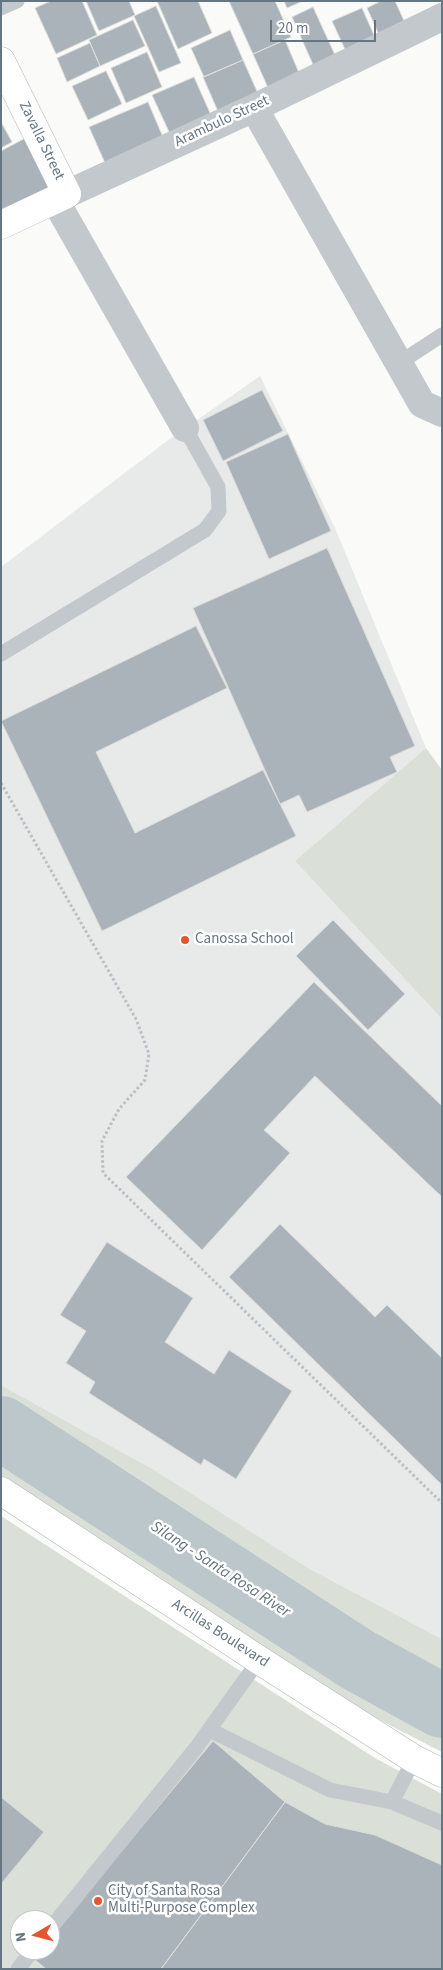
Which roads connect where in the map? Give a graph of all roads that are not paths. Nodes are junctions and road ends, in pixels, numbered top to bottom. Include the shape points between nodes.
1 (17, 1) edge
2 (1, 8) edge
3 (442, 17) edge
4 (1, 61) edge
5 (254, 108) junction
6 (61, 197) junction
7 (1, 225) edge
8 (442, 335) edge
9 (399, 363) junction
10 (442, 413) edge
11 (186, 428) joint
12 (1, 654) edge
13 (1, 1491) edge
14 (259, 1660) junction
15 (210, 1730) junction
16 (414, 1759) junction
17 (442, 1773) edge
18 (392, 1802) junction
19 (442, 1823) edge
20 (60, 1917) edge

1 - 2 lane
3 - 5 street, Arambulo Street
4 - 6 main road, Zavalla Street
5 - 6 street, Arambulo Street
5 - 9 street
6 - 7 main road, Arambulo Street
6 - 11 street
8 - 9 lane
9 - 10 street via 422,404
11 - 12 lane via 218,487 219,511 205,530
13 - 14 main road, Arcillas Boulevard
14 - 15 lane
14 - 16 main road, Arcillas Boulevard
15 - 18 lane via 330,1790
15 - 20 lane
16 - 17 main road, Arcillas Boulevard
16 - 18 lane
18 - 19 lane

